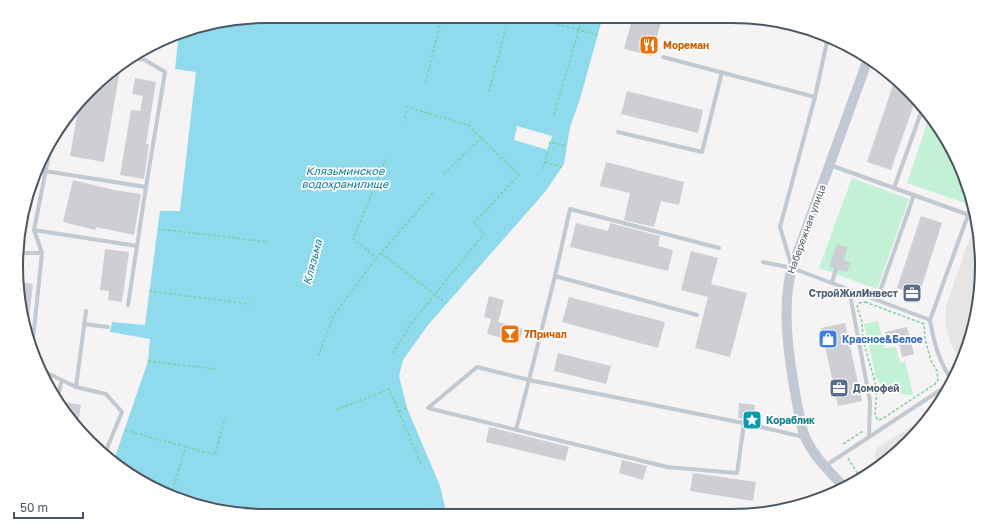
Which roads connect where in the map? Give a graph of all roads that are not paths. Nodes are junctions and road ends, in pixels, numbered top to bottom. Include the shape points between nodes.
1 (827, 42) edge
2 (663, 58) dead end
3 (141, 59) edge
4 (867, 64) edge
5 (722, 72) junction
6 (815, 97) junction
7 (921, 113) edge
8 (618, 132) dead end
9 (47, 160) edge
10 (830, 164) junction
11 (45, 171) junction
12 (146, 187) junction
13 (894, 188) junction
14 (914, 195) junction
15 (969, 215) joint
16 (34, 230) junction
17 (137, 246) junction
18 (719, 248) dead end
19 (24, 253) edge
20 (42, 253) junction
21 (763, 262) dead end
22 (792, 268) junction
23 (836, 269) dead end
24 (555, 276) junction
25 (832, 283) junction
26 (849, 289) junction
27 (877, 300) junction
28 (128, 305) dead end
29 (86, 311) dead end
30 (697, 315) dead end
31 (930, 320) junction
32 (84, 324) junction
33 (108, 327) dead end
34 (33, 336) edge
35 (48, 373) edge
36 (948, 376) edge
37 (62, 380) junction
38 (529, 380) junction
39 (76, 387) junction
40 (941, 389) edge
41 (59, 393) edge
42 (744, 424) junction
43 (516, 430) junction
44 (869, 436) junction
45 (805, 438) junction
46 (106, 449) edge
47 (824, 466) junction
48 (840, 483) edge

1 - 6 lane
2 - 5 lane
3 - 12 lane via 165,72
4 - 10 street, Набережная улица
5 - 6 lane
5 - 8 lane via 702,152
6 - 22 lane via 780,227
7 - 13 lane
9 - 11 lane
10 - 13 lane
10 - 22 street, Набережная улица
11 - 12 lane
11 - 16 lane
12 - 17 lane
13 - 14 lane
14 - 15 lane
14 - 27 lane
15 - 31 lane
16 - 17 lane
16 - 20 lane
17 - 28 lane
18 - 24 lane via 570,209
19 - 20 lane
20 - 34 lane
21 - 22 lane
22 - 25 lane
22 - 45 street, Набережная улица via 786,310 790,368
23 - 25 lane
24 - 30 lane
24 - 38 lane
25 - 26 lane
26 - 27 lane
26 - 44 lane via 870,401
27 - 31 lane
29 - 32 lane
31 - 36 lane via 942,366
32 - 33 lane
32 - 39 lane
35 - 37 lane
37 - 39 lane
37 - 41 lane
38 - 42 lane
38 - 43 lane
38 - 43 lane via 477,367 428,408
39 - 46 lane via 106,394 122,412
40 - 44 lane
42 - 43 lane via 737,473 667,467
42 - 45 lane
44 - 47 lane
45 - 47 street, Набережная улица
47 - 48 street, Набережная улица

